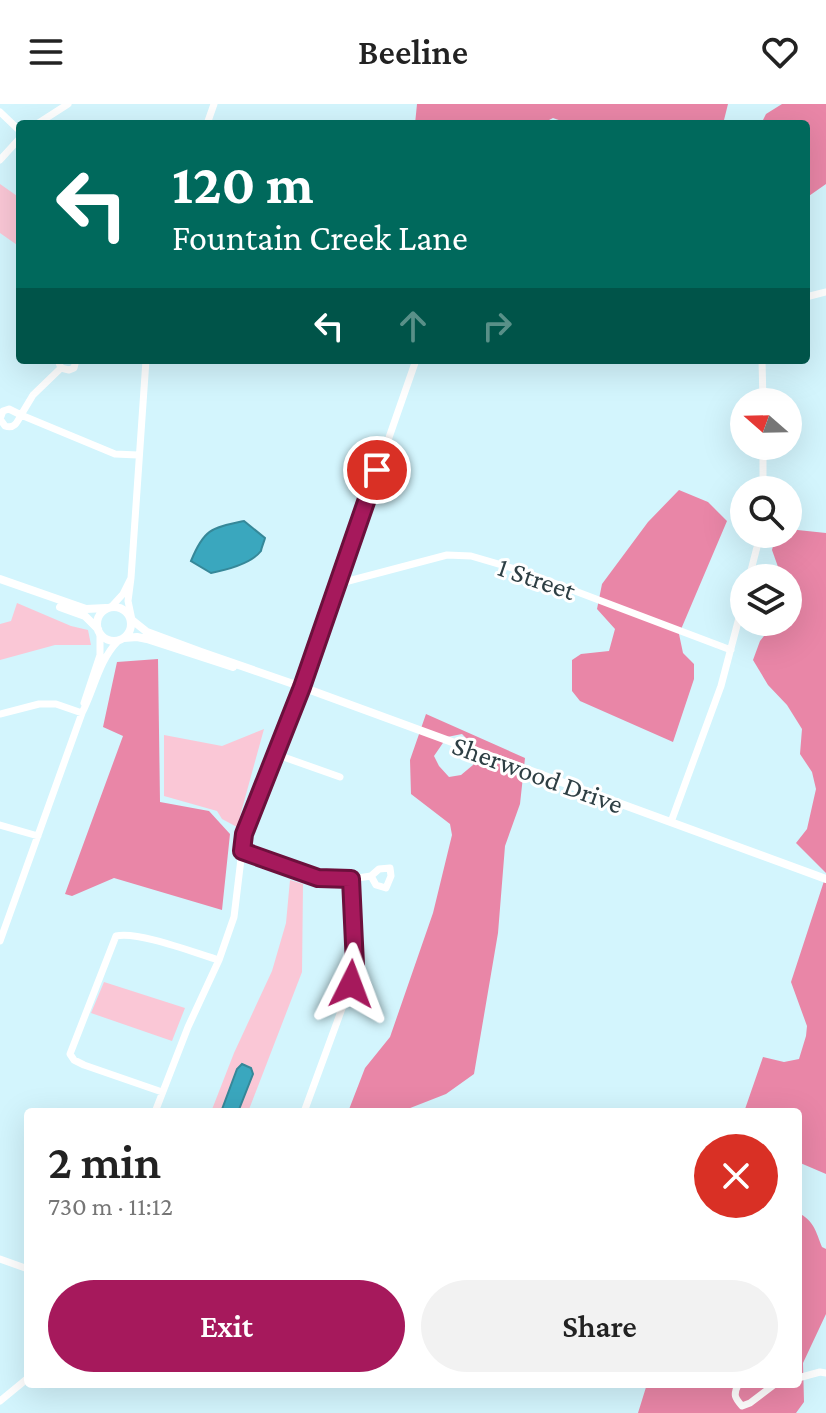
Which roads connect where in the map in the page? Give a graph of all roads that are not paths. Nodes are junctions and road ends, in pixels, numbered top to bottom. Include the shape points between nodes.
1 (68, 104) edge
2 (0, 112) edge
3 (43, 120) edge
4 (16, 127) edge
5 (16, 142) edge
6 (0, 160) edge
7 (60, 364) edge
8 (75, 364) edge
9 (146, 364) edge
10 (415, 364) edge
11 (762, 364) edge
12 (763, 388) edge
13 (138, 455) junction
14 (131, 578) junction
15 (0, 581) edge
16 (337, 584) junction
17 (109, 607) junction
18 (132, 620) junction
19 (99, 631) junction
20 (735, 636) edge
21 (121, 640) junction
22 (731, 650) junction
23 (250, 668) junction
24 (302, 687) junction
25 (82, 713) junction
26 (0, 714) edge
27 (275, 754) junction
28 (340, 777) dead end
29 (671, 822) junction
30 (0, 825) edge
31 (38, 836) junction
32 (242, 851) junction
33 (371, 876) dead end
34 (351, 879) junction
35 (826, 879) edge
36 (0, 941) edge
37 (219, 960) junction
38 (162, 1092) junction
39 (156, 1108) edge
40 (305, 1108) edge
41 (0, 1259) edge
42 (24, 1268) edge
43 (826, 1373) edge
44 (802, 1377) edge
45 (24, 1381) edge
46 (736, 1388) edge
47 (770, 1388) edge
48 (0, 1401) edge

1 - 3 street
2 - 4 street
5 - 6 street
7 - 8 street via 66,370
7 - 13 street via 21,415 115,454
9 - 13 street
10 - 16 street
11 - 12 street
13 - 14 street
14 - 17 street
14 - 18 street
15 - 17 street via 81,607
15 - 19 street via 82,614
16 - 22 street, 1 Street via 447,555 471,556
16 - 24 street
17 - 18 street via 122,608
17 - 19 street via 98,617
18 - 21 street
18 - 23 street, Sherwood Drive via 147,632
19 - 21 street via 108,640
19 - 25 street via 100,655
20 - 22 street
21 - 23 street, Sherwood Drive via 147,639 224,666
21 - 25 street via 106,656
22 - 29 street
23 - 24 street, Sherwood Drive
24 - 27 street
24 - 29 street, Sherwood Drive
25 - 26 street via 39,704
25 - 31 street
27 - 28 street
27 - 32 street
29 - 35 street, Sherwood Drive
30 - 31 street
31 - 36 street
32 - 34 street via 318,878
32 - 37 street via 234,917
33 - 34 street
34 - 40 street via 355,965
37 - 38 street
37 - 38 street via 116,936 70,1054 84,1065
38 - 39 street
41 - 42 street
43 - 44 street
45 - 48 street
46 - 47 street via 735,1399 742,1406

